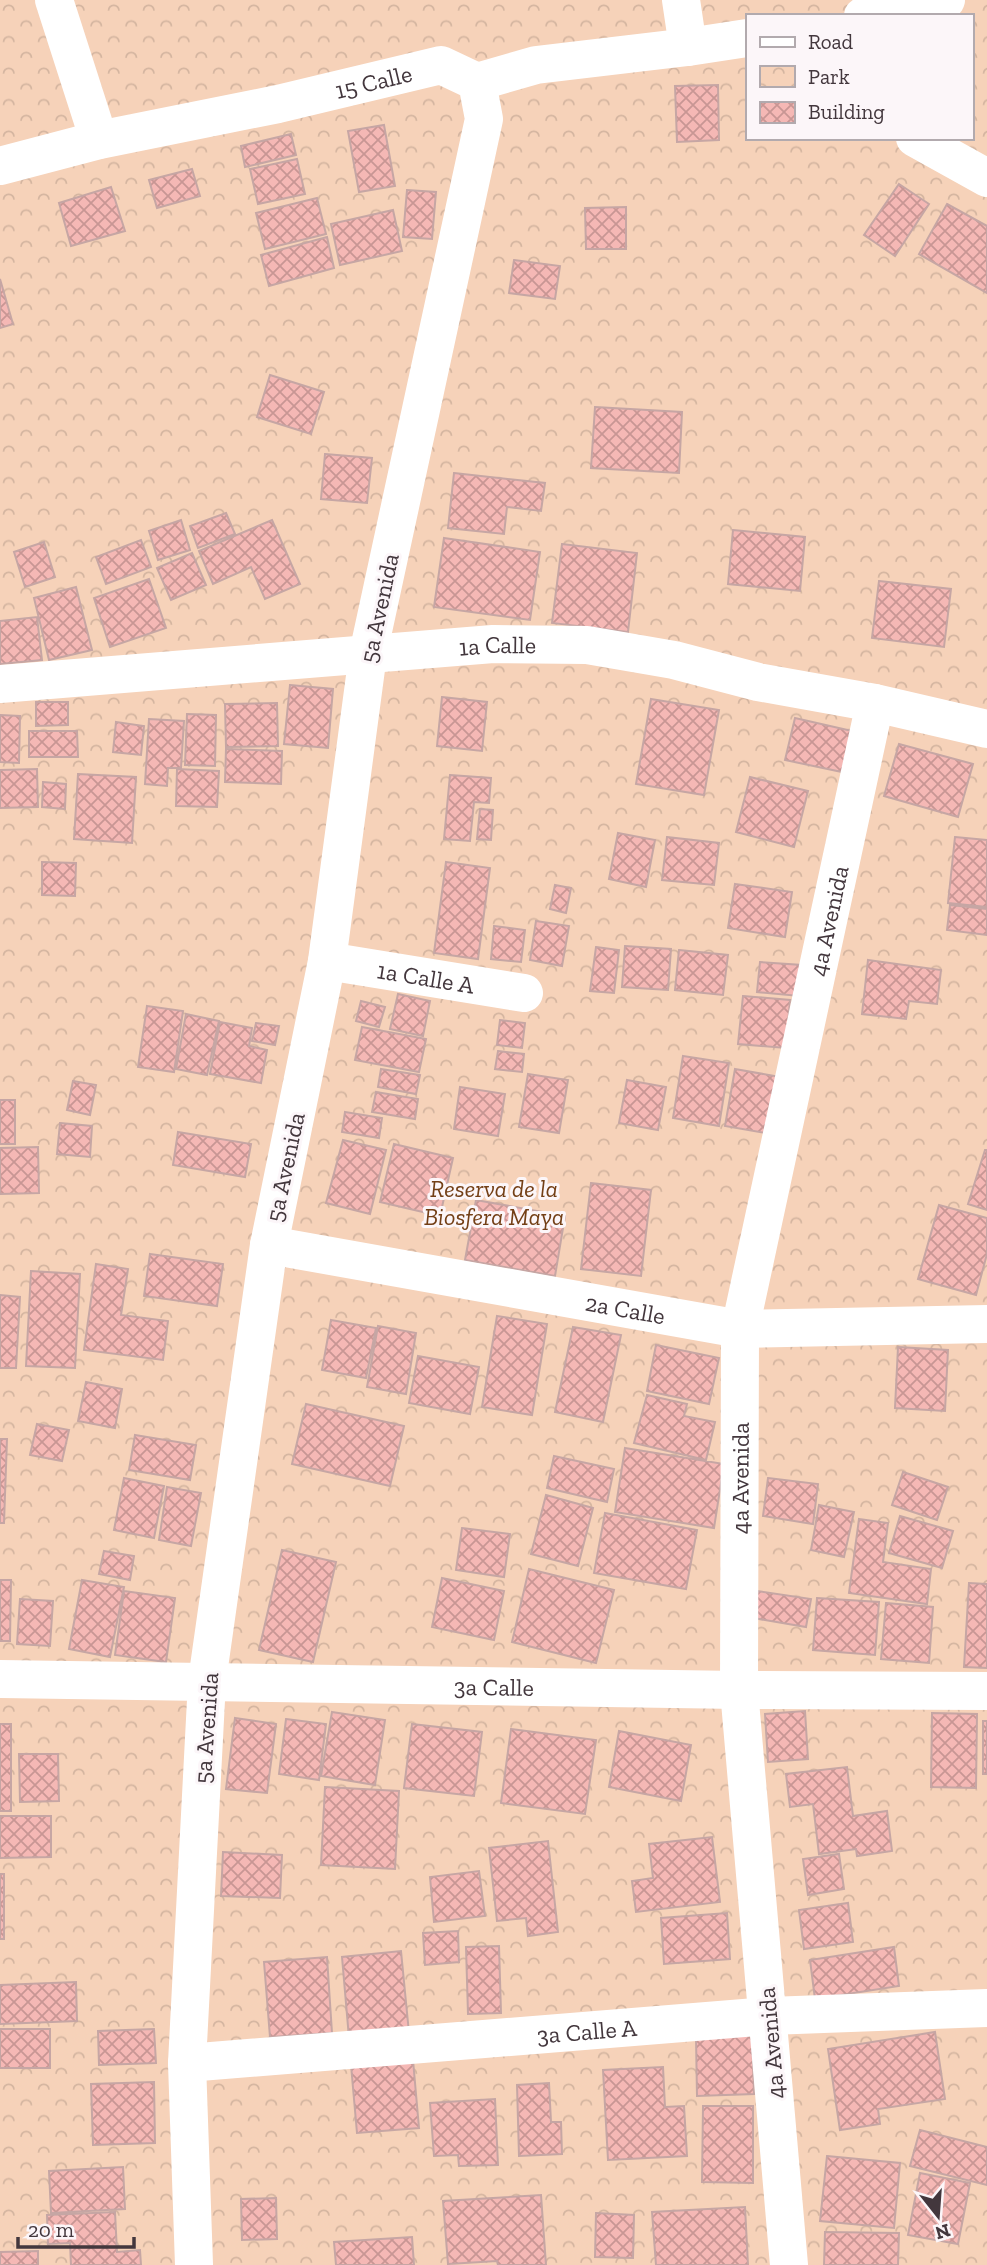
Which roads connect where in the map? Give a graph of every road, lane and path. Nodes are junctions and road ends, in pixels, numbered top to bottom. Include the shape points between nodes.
1 (54, 0) edge
2 (681, 0) edge
3 (946, 0) edge
4 (873, 14) edge
5 (744, 41) edge
6 (688, 47) junction
7 (477, 82) junction
8 (99, 140) junction
9 (919, 140) edge
10 (0, 166) edge
11 (987, 178) edge
12 (368, 654) junction
13 (0, 684) edge
14 (875, 703) junction
15 (987, 729) edge
16 (327, 961) junction
17 (524, 993) dead end
18 (269, 1245) junction
19 (987, 1324) edge
20 (740, 1329) junction
21 (0, 1679) edge
22 (207, 1681) junction
23 (739, 1690) junction
24 (987, 1691) edge
25 (987, 2008) edge
26 (769, 2015) junction
27 (187, 2063) junction
28 (194, 2265) edge
29 (789, 2265) edge

1 - 8 street
2 - 6 street
3 - 4 street
5 - 6 street
6 - 7 street via 536,65
7 - 8 street, 15 Calle via 441,65
7 - 12 street, 5a Avenida via 484,119
8 - 10 street, 15 Calle
9 - 11 street
12 - 13 street, 1a Calle
12 - 14 street, 1a Calle via 493,644 587,645
12 - 16 street, 5a Avenida
14 - 15 street, 1a Calle
14 - 20 street, 4a Avenida
16 - 17 street, 1a Calle A
16 - 18 street, 5a Avenida
18 - 20 street, 2a Calle
18 - 22 street, 5a Avenida
19 - 20 street, 2a Calle
20 - 23 street, 4a Avenida
21 - 22 street, 3a Calle
22 - 23 street, 3a Calle
22 - 27 street, 5a Avenida
23 - 24 street, 3a Calle
23 - 26 street, 4a Avenida
25 - 26 street, 3a Calle A
26 - 27 street, 3a Calle A
26 - 29 street, 4a Avenida
27 - 28 street, 5a Avenida

